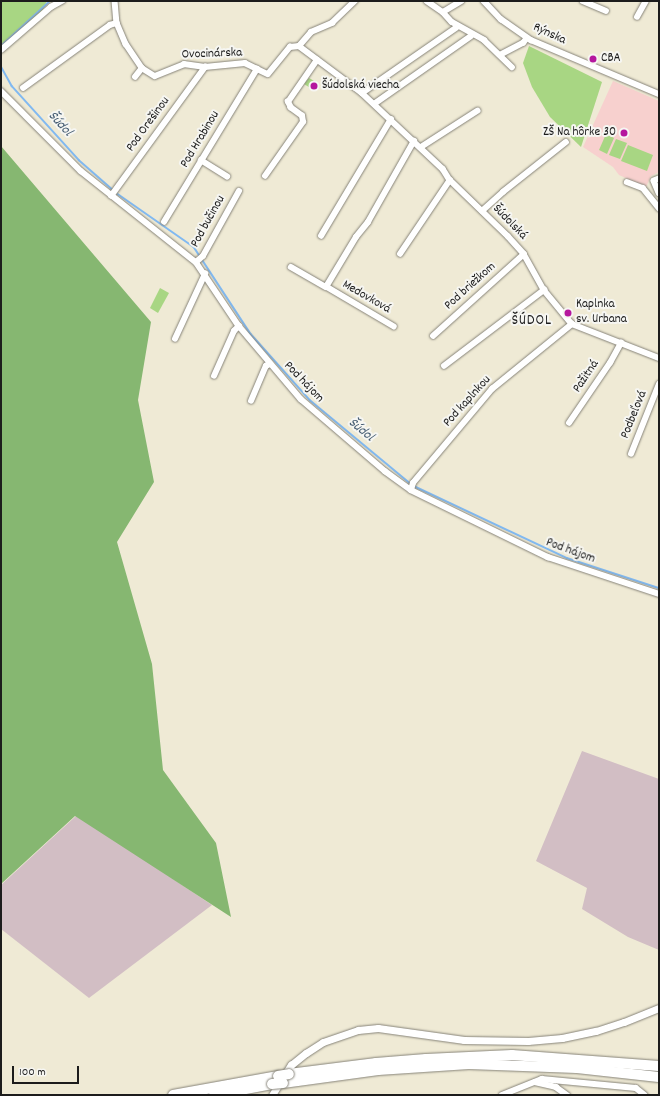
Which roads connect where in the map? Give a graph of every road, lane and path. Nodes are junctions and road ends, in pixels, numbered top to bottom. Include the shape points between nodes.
1 (62, 1) edge
2 (115, 1) edge
3 (355, 1) edge
4 (427, 1) edge
5 (461, 1) edge
6 (484, 1) edge
7 (583, 1) edge
8 (646, 1) edge
9 (606, 10) dead end
10 (443, 12) junction
11 (637, 17) dead end
12 (117, 23) junction
13 (456, 28) dead end
14 (471, 36) dead end
15 (527, 38) junction
16 (299, 46) junction
17 (1, 50) edge
18 (500, 55) junction
19 (317, 60) junction
20 (205, 67) junction
21 (512, 67) dead end
22 (142, 68) junction
23 (257, 69) junction
24 (135, 77) dead end
25 (23, 88) dead end
26 (1, 91) edge
27 (362, 93) junction
28 (659, 94) edge
29 (374, 104) junction
30 (477, 111) dead end
31 (391, 119) junction
32 (414, 142) junction
33 (566, 142) dead end
34 (420, 147) junction
35 (201, 160) junction
36 (227, 176) dead end
37 (265, 176) dead end
38 (450, 180) junction
39 (656, 180) edge
40 (627, 182) dead end
41 (239, 191) dead end
42 (659, 194) edge
43 (111, 196) junction
44 (659, 208) edge
45 (482, 211) junction
46 (164, 222) dead end
47 (321, 236) dead end
48 (400, 254) dead end
49 (524, 254) junction
50 (199, 259) junction
51 (291, 266) dead end
52 (205, 274) junction
53 (326, 287) junction
54 (544, 290) junction
55 (572, 324) junction
56 (239, 326) junction
57 (394, 327) dead end
58 (432, 336) dead end
59 (175, 339) dead end
60 (621, 343) junction
61 (658, 356) edge
62 (270, 364) junction
63 (444, 366) dead end
64 (214, 376) dead end
65 (659, 384) edge
66 (251, 401) dead end
67 (569, 423) dead end
68 (631, 454) dead end
69 (412, 487) junction
70 (659, 594) edge
71 (659, 1008) edge
72 (659, 1066) edge
73 (659, 1077) edge
74 (278, 1081) junction
75 (565, 1081) junction
76 (535, 1082) junction
77 (565, 1093) edge
78 (173, 1095) edge
79 (214, 1095) edge
80 (272, 1095) edge
81 (502, 1095) edge
82 (645, 1095) edge

1 - 17 street via 51,6
2 - 12 street
3 - 16 street via 332,22 311,32
4 - 10 street
5 - 10 street
6 - 15 street, Rýnska via 497,15
7 - 9 street
8 - 11 street
10 - 18 street via 452,22 475,34
12 - 22 street via 126,44
12 - 25 street via 110,25
13 - 27 street
14 - 29 street
15 - 18 street via 523,43
15 - 28 street, Rýnska
16 - 19 street, Šúdolská
16 - 23 street, Ovocinárska via 290,47 268,74
18 - 21 street
19 - 27 street, Šúdolská
19 - 37 street via 288,102 291,108 302,116 303,122
20 - 22 street, Ovocinárska via 184,64 155,76
20 - 23 street, Ovocinárska via 245,63
20 - 43 street, Pod Orešinou
22 - 24 street
23 - 35 street, Pod Hrabinou
26 - 43 street, Pod hájom via 81,171
27 - 29 street, Šúdolská
29 - 31 street, Šúdolská
30 - 34 street
31 - 32 street, Šúdolská
31 - 47 street
32 - 34 street, Šúdolská
32 - 53 street, Medovková via 368,222
33 - 45 street
34 - 38 street, Šúdolská via 443,169
35 - 36 street
35 - 46 street, Pod Hrabinou
38 - 45 street, Šúdolská
38 - 48 street
39 - 42 street
40 - 44 street via 643,188
41 - 50 street, Pod bučinou
43 - 50 street, Pod hájom
45 - 49 street, Šúdolská
49 - 54 street, Šúdolská
49 - 58 street, Pod briežkom
50 - 52 street, Pod hájom
51 - 53 street, Medovková
52 - 56 street, Pod hájom
52 - 59 street
53 - 57 street, Medovková
54 - 55 street, Šúdolská
54 - 63 street
55 - 60 street, Šúdolská
55 - 69 street, Pod kaplnkou via 492,389
56 - 62 street, Pod hájom
56 - 64 street via 234,331
60 - 61 street, Šúdolská
60 - 67 street, Pažitná
62 - 66 street via 266,366
62 - 69 street, Pod hájom via 301,399 385,471
65 - 68 street, Podbeľová
69 - 70 street, Pod hájom via 548,557
71 - 80 street via 596,1031 528,1041 464,1040 378,1028 358,1030 323,1042 306,1053 291,1065
72 - 74 highway, bridge via 512,1055 376,1063 289,1074
73 - 74 highway via 577,1068 469,1064 378,1070
74 - 78 highway
74 - 79 highway
75 - 76 street via 542,1079
75 - 77 street
75 - 82 street via 636,1088
76 - 77 street via 556,1087
76 - 81 street

